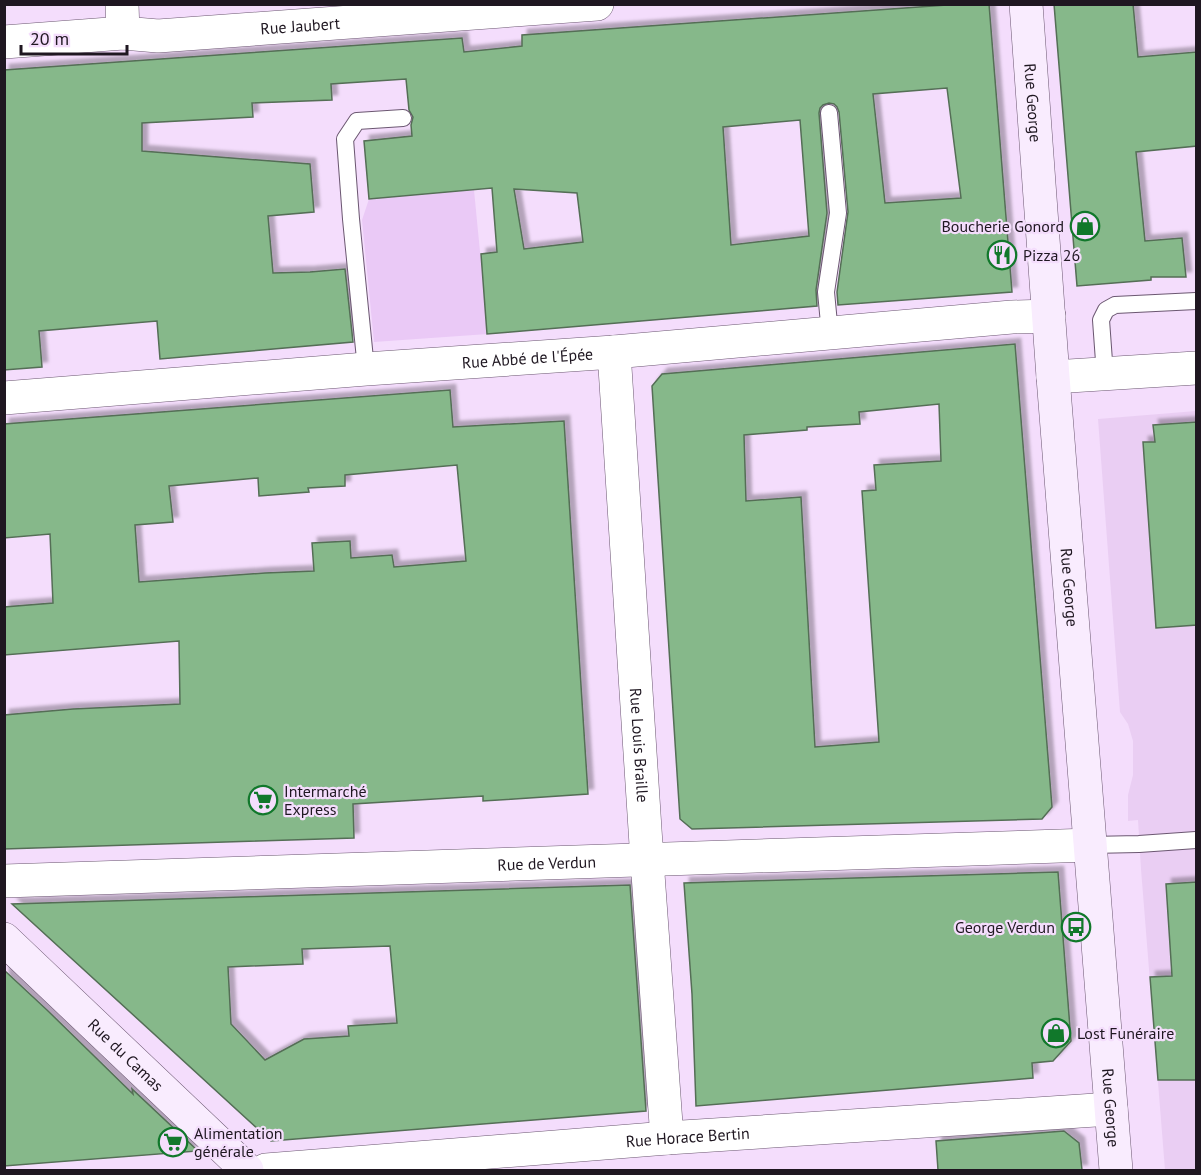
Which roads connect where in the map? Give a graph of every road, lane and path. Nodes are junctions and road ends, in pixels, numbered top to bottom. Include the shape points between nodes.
1 (597, 4) edge
2 (1026, 4) edge
3 (123, 19) edge
4 (4, 42) edge
5 (830, 113) dead end
6 (403, 118) dead end
7 (1197, 301) edge
8 (1049, 316) junction
9 (830, 334) junction
10 (614, 352) junction
11 (1197, 368) edge
12 (366, 369) junction
13 (1105, 375) junction
14 (1053, 377) junction
15 (4, 398) edge
16 (1197, 840) edge
17 (1090, 845) junction
18 (646, 860) junction
19 (4, 880) edge
20 (4, 939) edge
21 (1111, 1109) junction
22 (667, 1137) junction
23 (247, 1170) edge
24 (266, 1170) edge
25 (1116, 1170) edge

1 - 3 street, Rue Jaubert via 158,36
2 - 8 street, Rue George
3 - 4 street, Rue Jaubert
5 - 9 lane via 838,213 826,292
6 - 12 lane via 357,121 345,139
7 - 13 lane via 1115,305 1106,310 1101,320
8 - 9 street, Rue Abbé de l'Épée
8 - 14 street, Rue George
9 - 10 street, Rue Abbé de l'Épée
10 - 12 street, Rue Abbé de l'Épée
10 - 18 street, Rue Louis Braille
11 - 13 street
12 - 15 street, Rue Abbé de l'Épée
13 - 14 street
14 - 17 street, Rue George
16 - 17 lane
17 - 18 street, Rue de Verdun
17 - 21 street, Rue George
18 - 19 street, Rue de Verdun
18 - 22 street, Rue Louis Braille
20 - 23 street, Rue du Camas
21 - 22 street, Rue Horace Bertin
21 - 25 street, Rue George
22 - 24 street, Rue Horace Bertin

